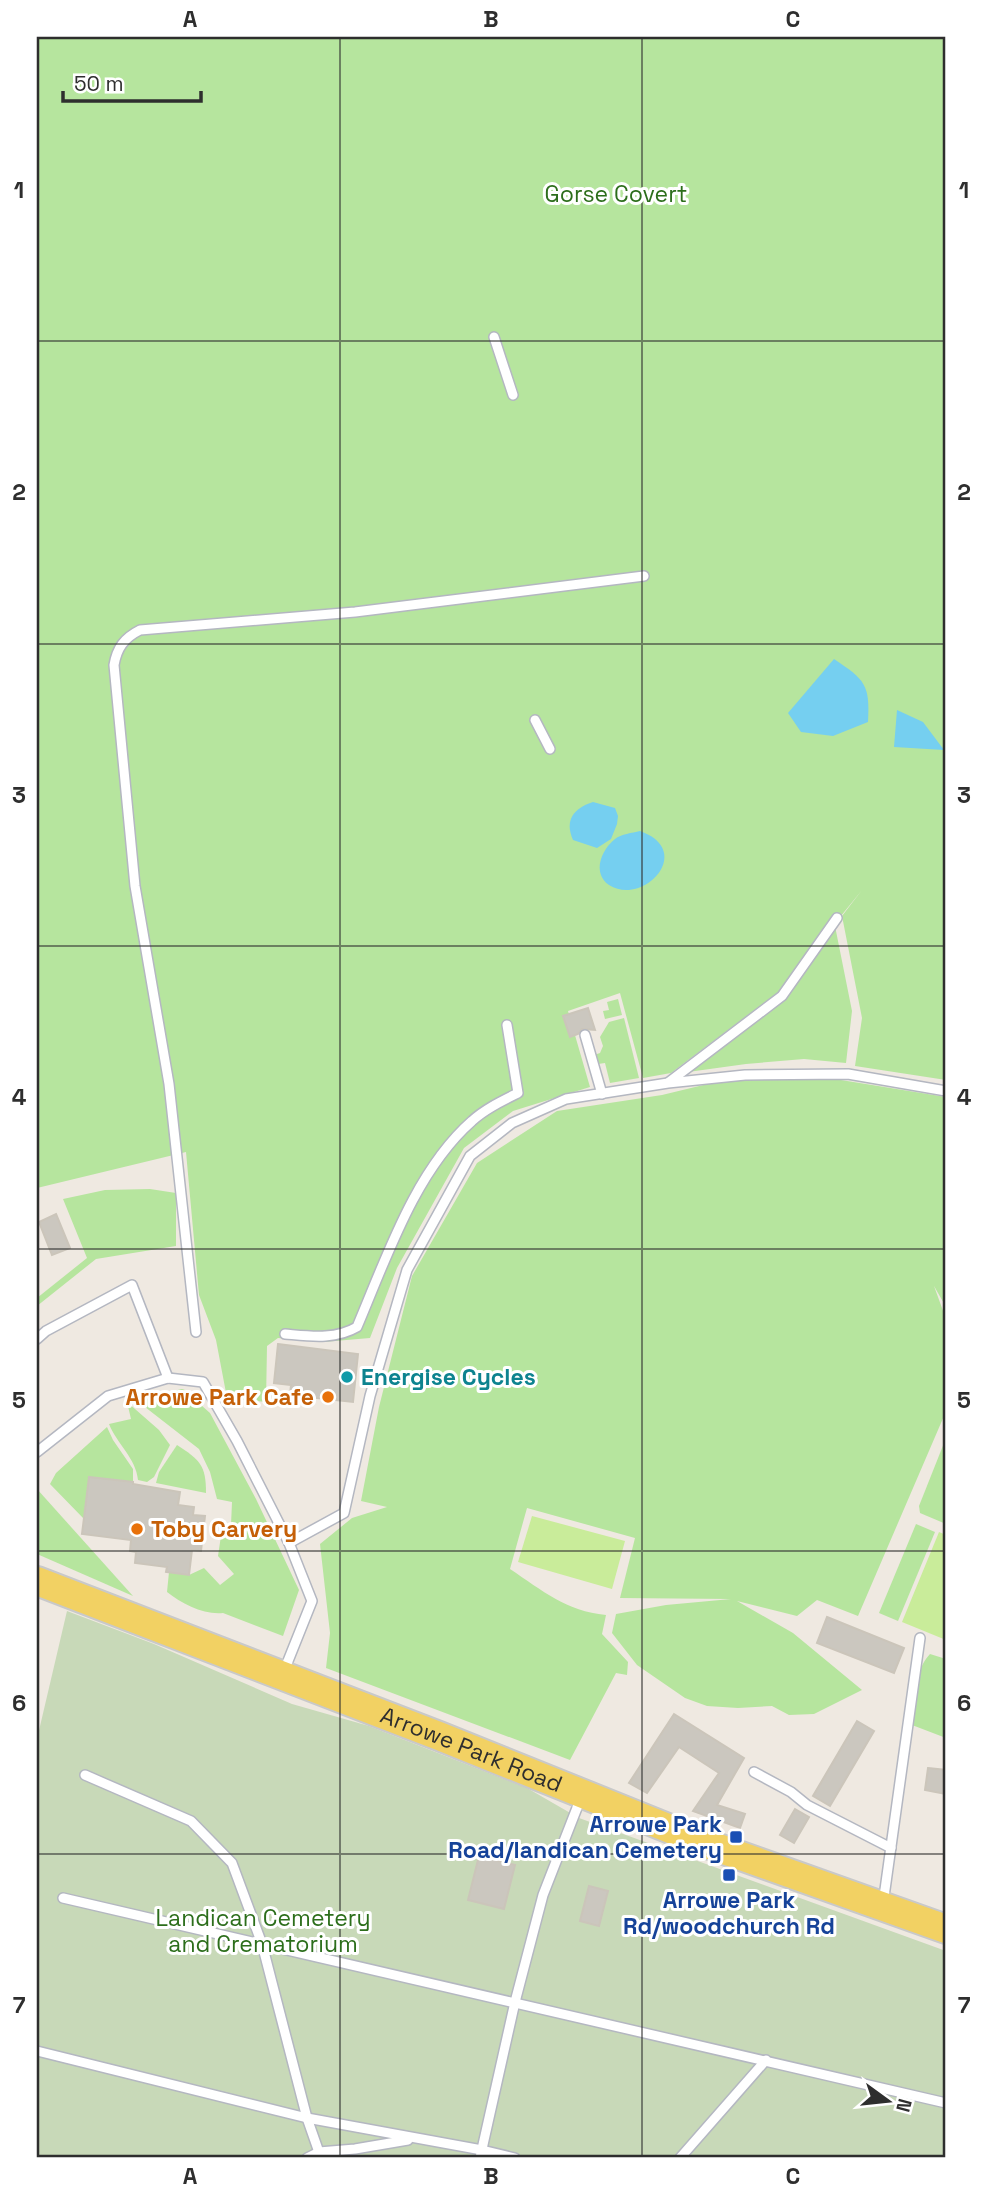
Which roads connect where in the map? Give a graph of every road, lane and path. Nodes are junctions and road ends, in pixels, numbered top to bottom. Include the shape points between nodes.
1 (494, 337) dead end
2 (513, 395) dead end
3 (644, 576) dead end
4 (534, 720) dead end
5 (550, 749) dead end
6 (837, 918) dead end
7 (507, 1025) dead end
8 (585, 1035) dead end
9 (668, 1083) junction
10 (946, 1091) edge
11 (601, 1094) junction
12 (196, 1332) dead end
13 (285, 1334) dead end
14 (37, 1339) edge
15 (168, 1378) junction
16 (37, 1452) edge
17 (289, 1543) junction
18 (37, 1581) edge
19 (920, 1638) dead end
20 (282, 1676) junction
21 (754, 1772) dead end
22 (85, 1775) dead end
23 (582, 1794) junction
24 (891, 1848) junction
25 (63, 1898) dead end
26 (883, 1906) junction
27 (946, 1929) edge
28 (262, 1944) junction
29 (515, 2002) junction
30 (37, 2052) edge
31 (766, 2060) junction
32 (946, 2103) edge
33 (307, 2118) junction
34 (481, 2154) edge
35 (320, 2155) edge
36 (307, 2158) edge
37 (502, 2158) edge
38 (515, 2158) edge
39 (680, 2158) edge

1 - 2 lane
3 - 12 lane via 355,612 140,630 116,652 135,886 169,1084
4 - 5 lane
6 - 9 lane via 782,996
7 - 13 lane via 518,1093 471,1122 438,1160 393,1241 357,1327 328,1336
8 - 11 lane
9 - 10 lane via 745,1074 848,1074
9 - 11 lane
11 - 17 lane via 566,1099 512,1123 470,1156 407,1270 370,1396 344,1513
14 - 15 lane via 132,1285
15 - 16 lane via 108,1396
15 - 17 lane via 202,1382
17 - 20 lane via 312,1601
18 - 20 main road, Arrowe Park Road
19 - 24 lane
20 - 23 main road, Arrowe Park Road
21 - 24 lane
22 - 28 lane via 191,1821 232,1863
23 - 26 main road, Arrowe Park Road via 775,1870
23 - 29 lane via 543,1895
24 - 26 lane
25 - 28 lane
26 - 27 main road, Arrowe Park Road
28 - 29 lane
28 - 33 lane
29 - 31 lane
29 - 34 lane
30 - 33 lane
31 - 32 lane
31 - 39 lane
33 - 34 lane
33 - 35 lane
34 - 35 lane via 407,2139
34 - 37 lane
34 - 38 lane
35 - 36 lane

